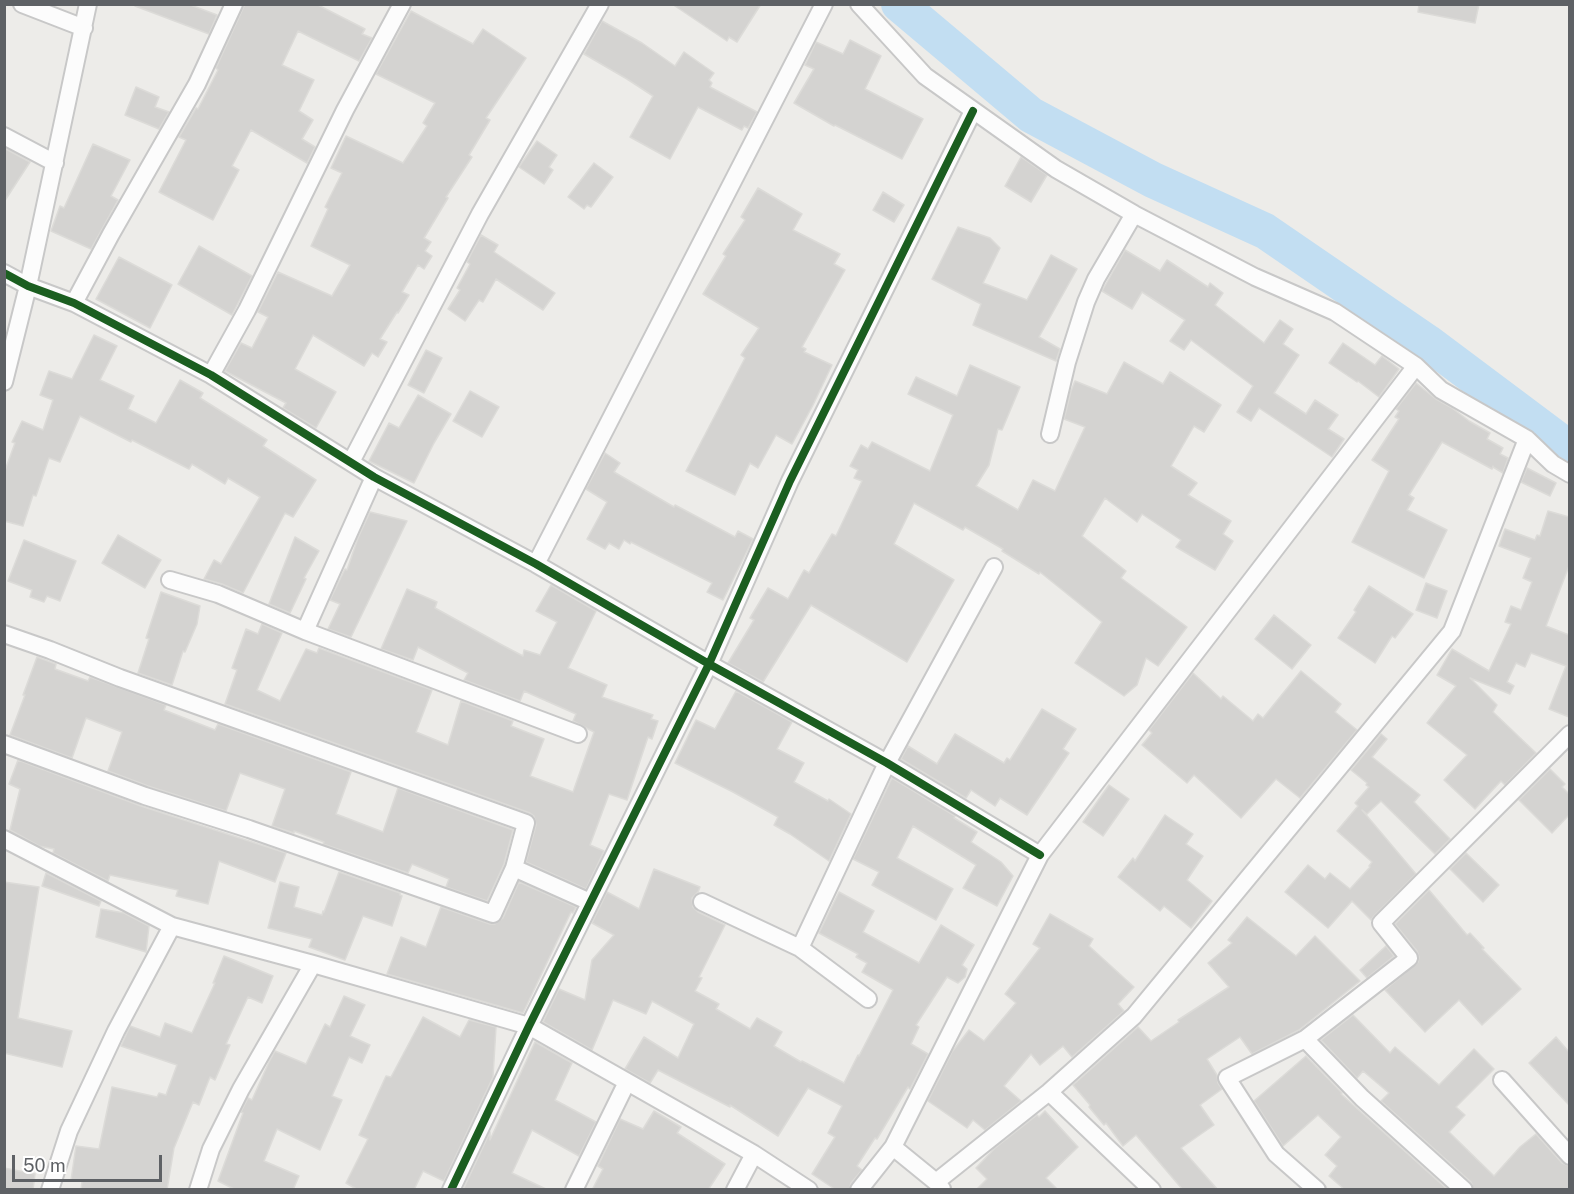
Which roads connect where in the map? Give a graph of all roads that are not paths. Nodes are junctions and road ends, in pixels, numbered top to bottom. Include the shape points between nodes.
1 (22, 4) edge
2 (88, 4) edge
3 (234, 4) edge
4 (402, 4) edge
5 (600, 4) edge
6 (824, 4) edge
7 (859, 4) edge
8 (84, 28) junction
9 (973, 111) junction
10 (4, 136) edge
11 (55, 163) junction
12 (1134, 214) junction
13 (4, 273) edge
14 (28, 286) junction
15 (74, 303) junction
16 (1416, 366) junction
17 (211, 375) junction
18 (4, 382) edge
19 (1050, 434) dead end
20 (1527, 439) junction
21 (351, 462) junction
22 (1569, 474) edge
23 (374, 477) junction
24 (536, 564) junction
25 (994, 567) dead end
26 (170, 580) dead end
27 (305, 631) junction
28 (4, 634) edge
29 (709, 664) junction
30 (578, 734) dead end
31 (1569, 734) edge
32 (4, 744) edge
33 (887, 763) junction
34 (4, 839) edge
35 (1040, 855) junction
36 (514, 868) junction
37 (590, 902) junction
38 (702, 902) dead end
39 (172, 926) junction
40 (800, 948) junction
41 (313, 964) junction
42 (868, 999) dead end
43 (529, 1026) junction
44 (1305, 1039) junction
45 (1503, 1080) dead end
46 (627, 1082) junction
47 (1049, 1092) junction
48 (893, 1147) junction
49 (754, 1154) junction
50 (1569, 1156) edge
51 (939, 1186) edge
52 (50, 1190) edge
53 (198, 1190) edge
54 (451, 1190) edge
55 (574, 1190) edge
56 (735, 1190) edge
57 (809, 1190) edge
58 (860, 1190) edge
59 (1152, 1190) edge
60 (1317, 1190) edge
61 (1464, 1190) edge

1 - 8 street
2 - 8 street
3 - 15 street via 197,84
4 - 17 street
5 - 21 street via 480,214
6 - 24 street
7 - 9 street via 925,76
8 - 11 street
9 - 12 street via 1056,169
9 - 29 street via 790,481
10 - 11 street
11 - 14 street
12 - 16 street via 1255,277 1335,312
12 - 19 street via 1086,302
13 - 14 street
14 - 15 street
14 - 18 street
15 - 17 street
16 - 20 street via 1441,390
16 - 35 street
17 - 21 street
20 - 22 street
20 - 47 street via 1452,631 1134,1016
21 - 23 street
23 - 24 street
23 - 27 street
24 - 29 street
25 - 33 street
26 - 27 street via 218,594
27 - 30 street
28 - 36 street via 526,823
29 - 33 street
29 - 37 street
31 - 44 street via 1382,923 1409,958
32 - 36 street via 493,914
33 - 35 street
33 - 40 street
34 - 39 street
35 - 48 street
36 - 37 street
37 - 43 street
38 - 40 street
39 - 41 street
39 - 52 street via 69,1131
40 - 42 street
41 - 43 street
41 - 53 street via 211,1149
43 - 46 street
43 - 54 street
44 - 60 street via 1227,1078 1276,1154
44 - 61 street via 1362,1098
45 - 50 street
46 - 49 street
46 - 55 street
47 - 51 street
47 - 59 street
48 - 51 street
48 - 58 street
49 - 56 street
49 - 57 street

